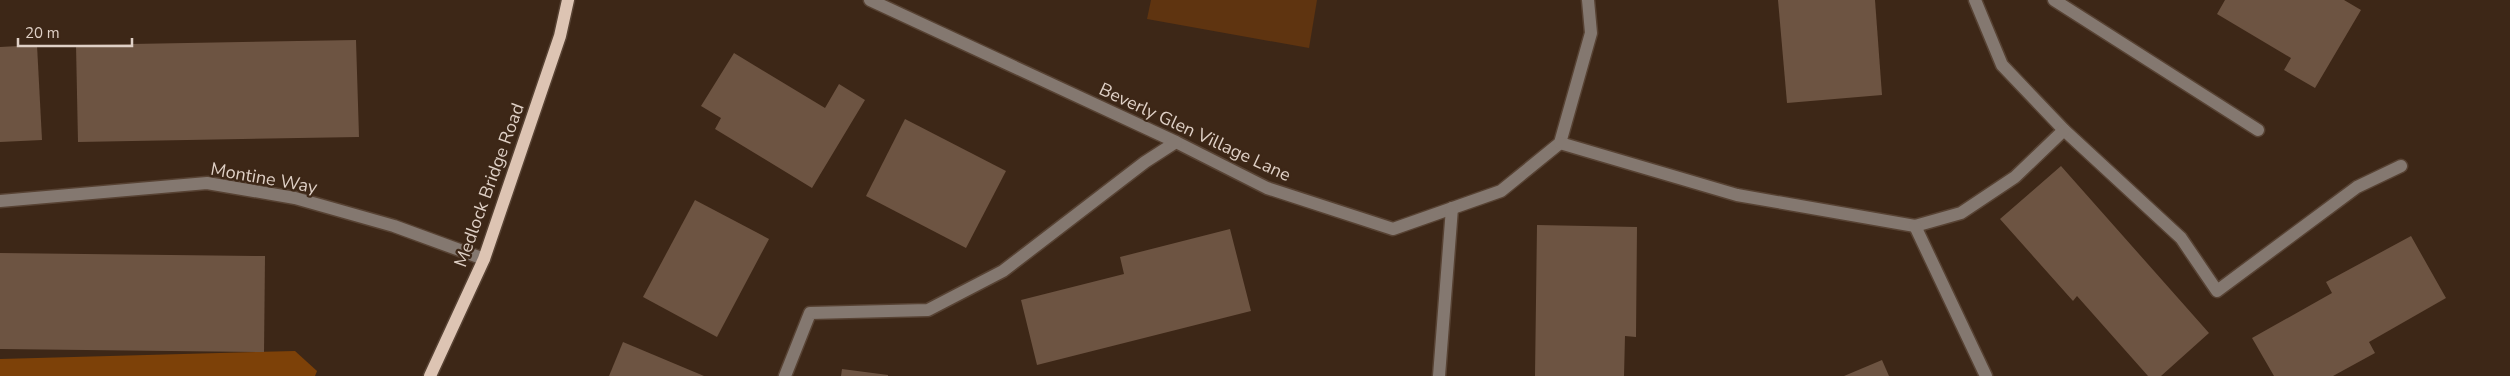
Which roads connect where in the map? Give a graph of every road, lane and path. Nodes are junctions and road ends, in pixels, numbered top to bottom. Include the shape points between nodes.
1 (568, 0) edge
2 (870, 0) edge
3 (1588, 0) edge
4 (1975, 0) edge
5 (2054, 0) edge
6 (2064, 130) junction
7 (2258, 130) dead end
8 (1176, 142) junction
9 (1560, 143) junction
10 (2401, 166) dead end
11 (0, 201) edge
12 (1452, 208) junction
13 (1915, 226) junction
14 (484, 259) junction
15 (430, 376) edge
16 (785, 376) edge
17 (1439, 376) edge
18 (1986, 376) edge

1 - 14 main road, Medlock Bridge Road via 560,36
2 - 8 street, Beverly Glen Village Lane
3 - 9 street via 1591,33
4 - 6 street via 2002,65
5 - 7 street
6 - 10 street via 2181,238 2217,291 2357,187
6 - 13 street via 2015,177 1961,213
8 - 12 street, Beverly Glen Village Lane via 1267,188 1393,230
8 - 16 street via 1003,271 928,310 810,313
9 - 12 street, Beverly Glen Village Lane via 1501,191
9 - 13 street via 1737,195
11 - 14 street, Montine Way via 207,183 295,198 394,226
12 - 17 street
13 - 18 street
14 - 15 main road, Medlock Bridge Road

